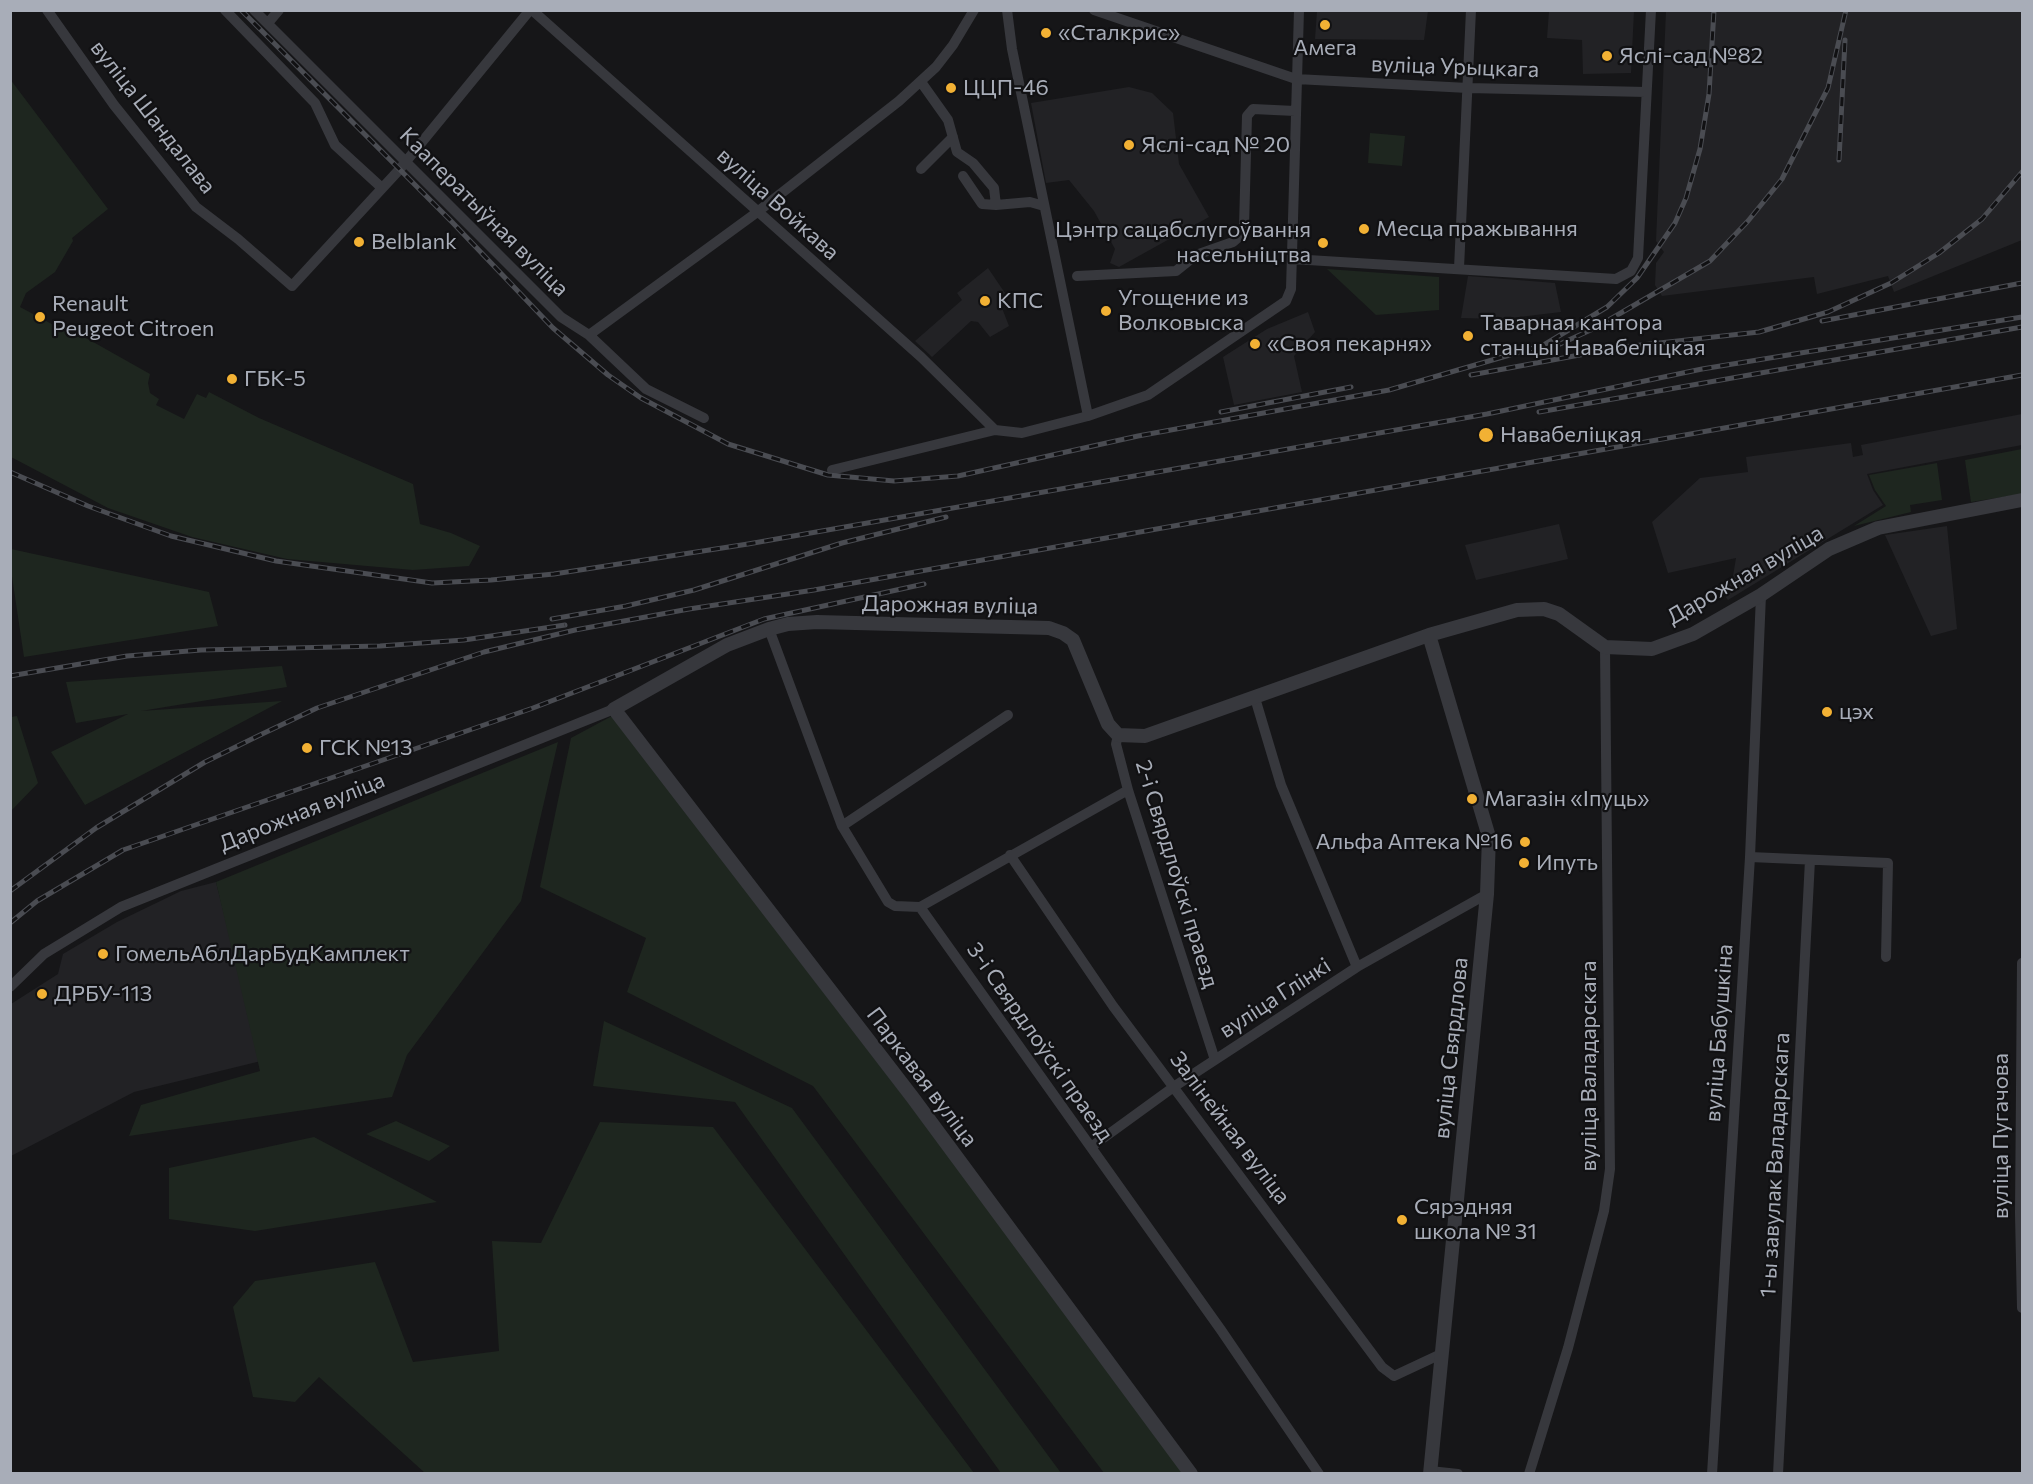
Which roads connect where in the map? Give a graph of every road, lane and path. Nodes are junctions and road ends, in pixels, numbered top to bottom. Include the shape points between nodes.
1 (225, 10) edge
2 (254, 10) edge
3 (279, 10) edge
4 (531, 10) edge
5 (974, 10) edge
6 (1007, 10) edge
7 (1094, 10) edge
8 (1299, 10) edge
9 (1471, 10) edge
10 (1651, 10) edge
11 (51, 12) edge
12 (268, 23) junction
13 (1296, 79) junction
14 (921, 82) junction
15 (1468, 88) junction
16 (1646, 92) junction
17 (1295, 111) junction
18 (953, 137) junction
19 (405, 162) junction
20 (921, 169) dead end
21 (963, 176) dead end
22 (382, 188) junction
23 (996, 205) junction
24 (1044, 206) junction
25 (756, 213) junction
26 (1292, 259) junction
27 (1459, 268) junction
28 (1077, 276) dead end
29 (589, 335) junction
30 (1088, 416) junction
31 (704, 418) dead end
32 (995, 430) junction
33 (832, 470) dead end
34 (2022, 500) edge
35 (1761, 595) junction
36 (769, 629) junction
37 (1429, 635) junction
38 (1605, 647) junction
39 (1255, 698) junction
40 (614, 709) junction
41 (1008, 715) dead end
42 (1118, 735) junction
43 (1128, 790) junction
44 (842, 826) junction
45 (1010, 855) junction
46 (1750, 857) junction
47 (1810, 860) junction
48 (1487, 894) junction
49 (920, 907) junction
50 (1886, 957) dead end
51 (2022, 963) edge
52 (1357, 967) junction
53 (10, 987) edge
54 (2022, 988) edge
55 (1215, 1060) junction
56 (1175, 1086) junction
57 (1091, 1147) junction
58 (2022, 1308) edge
59 (1441, 1354) junction
60 (1430, 1472) edge
61 (1191, 1473) edge
62 (1319, 1473) edge
63 (1458, 1473) edge
64 (1529, 1473) edge
65 (1712, 1473) edge
66 (1778, 1473) edge

1 - 22 street via 315,103 335,145
2 - 12 street, Кааператыўная вуліца
3 - 12 street
4 - 19 street
4 - 25 street, вуліца Войкава
5 - 14 street via 953,45
6 - 24 street
7 - 13 street, вуліца Урыцкага
8 - 13 street
9 - 15 street
10 - 16 street
11 - 22 street, вуліца Шандалава via 114,105 196,207 292,286
12 - 19 street, Кааператыўная вуліца
13 - 15 street, вуліца Урыцкага
13 - 17 street
14 - 18 street via 948,120
14 - 25 street
15 - 16 street, вуліца Урыцкага
15 - 27 street
16 - 27 street via 1638,258 1631,271 1616,279
17 - 26 street
17 - 28 street via 1252,110 1247,116 1244,228 1233,242 1196,255 1176,271
18 - 20 street
18 - 23 street via 957,152 994,188
19 - 22 street
19 - 29 street, Кааператыўная вуліца via 561,317
21 - 23 street via 982,204
23 - 24 street via 1030,202
24 - 30 street
25 - 29 street
25 - 32 street, вуліца Войкава via 921,357
26 - 27 street
26 - 30 street via 1291,289 1286,301 1148,395
29 - 31 street, Кааператыўная вуліца via 646,389
30 - 32 street via 1022,433
32 - 33 street
34 - 35 street, Дарожная вуліца via 1878,528 1829,549
35 - 38 street, Дарожная вуліца via 1678,641 1652,649
35 - 46 street, вуліца Бабушкіна
36 - 40 street, Дарожная вуліца via 727,645
36 - 42 street, Дарожная вуліца via 817,622 1049,628 1073,640 1108,724
36 - 44 street
37 - 38 street via 1517,610 1544,609 1559,614
37 - 39 street
37 - 48 street, вуліца Свярдлова via 1489,837
38 - 64 street, вуліца Валадарскага via 1610,1169 1604,1211 1568,1348
39 - 42 street via 1146,736
39 - 52 street via 1281,784
40 - 53 street, Дарожная вуліца via 121,907 44,954
40 - 61 street, Паркавая вуліца via 913,1098
41 - 44 street
42 - 43 street, 2-і Свярдлоўскі праезд via 1116,744
43 - 45 street
43 - 55 street, 2-і Свярдлоўскі праезд
44 - 49 street via 888,902
45 - 49 street
45 - 56 street, Залінейная вуліца via 1113,1006
46 - 47 street
46 - 65 street, вуліца Бабушкіна
47 - 50 street via 1888,863
47 - 66 street, 1-ы завулак Валадарскага
48 - 52 street, вуліца Глінкі
48 - 59 street, вуліца Свярдлова
49 - 57 street, 3-і Свярдлоўскі праезд
51 - 54 street, вуліца Пугачова
52 - 55 street, вуліца Глінкі
54 - 58 street, вуліца Пугачова
55 - 56 street, вуліца Глінкі
56 - 57 street, вуліца Глінкі
56 - 59 street, Залінейная вуліца via 1387,1372 1394,1376
57 - 62 street, 3-і Свярдлоўскі праезд
59 - 60 street, вуліца Свярдлова
60 - 63 street

